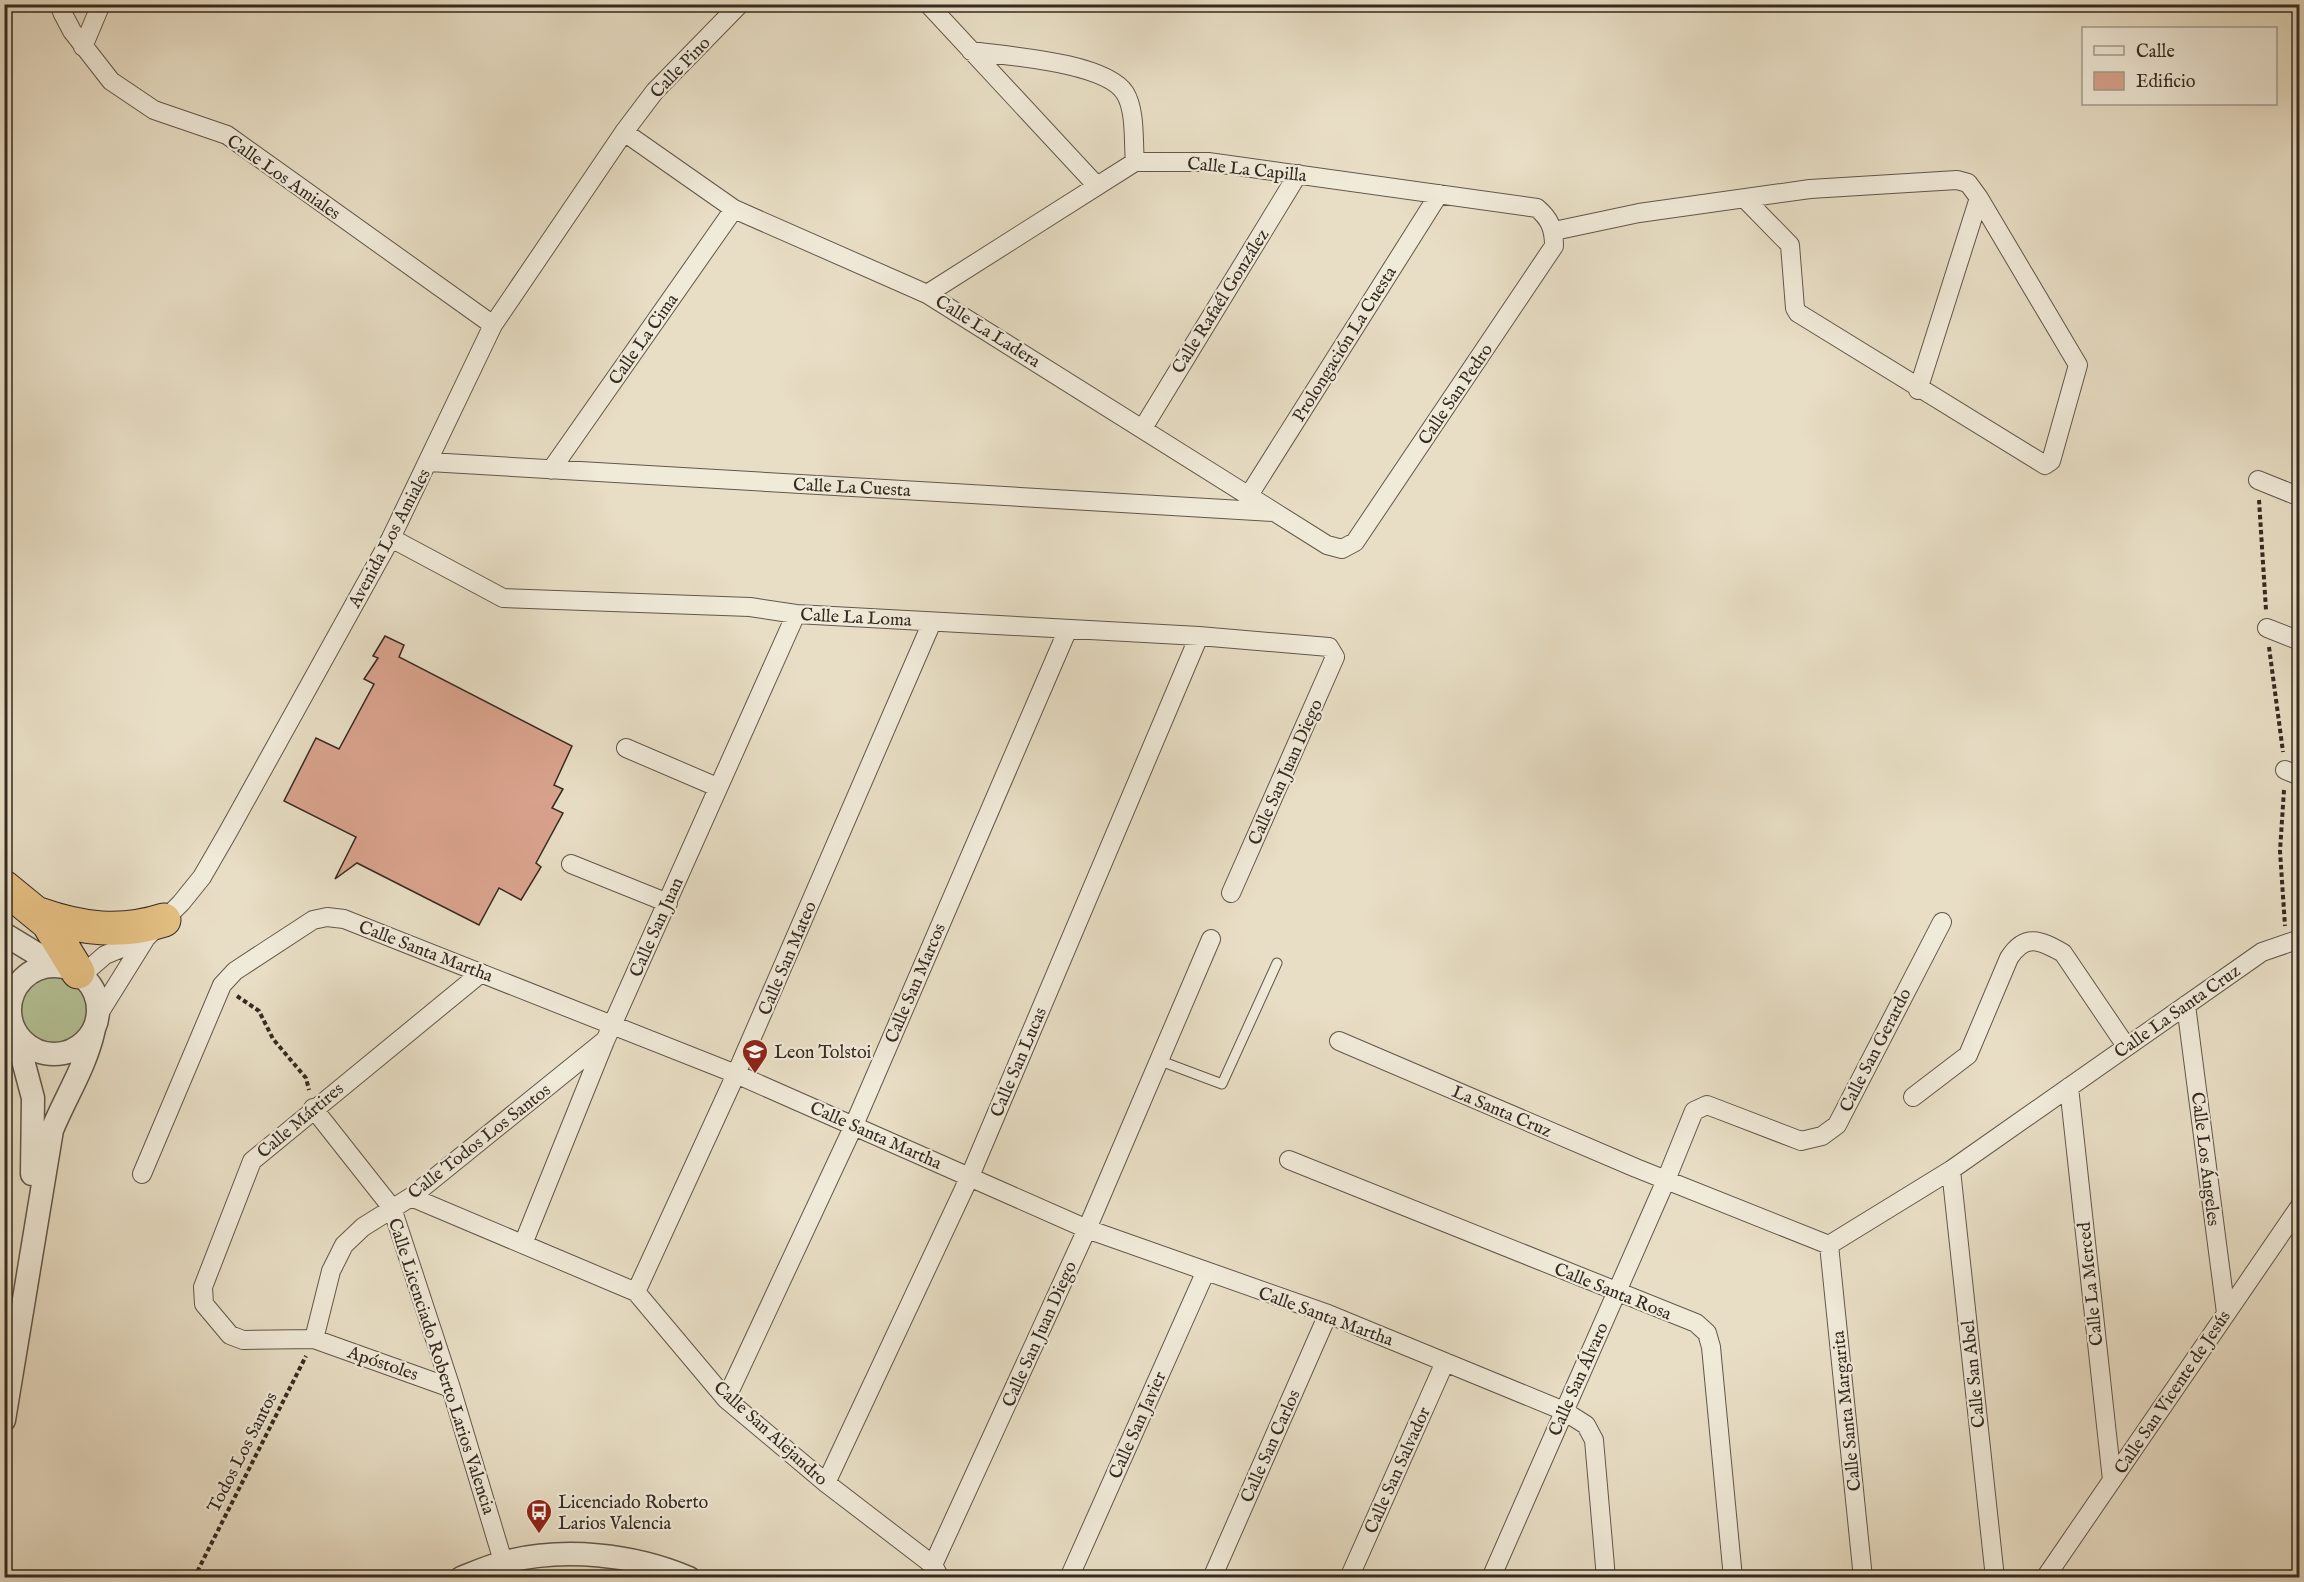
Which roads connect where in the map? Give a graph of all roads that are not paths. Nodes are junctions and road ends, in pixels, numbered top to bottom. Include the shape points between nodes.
1 (62, 4) edge
2 (101, 4) edge
3 (740, 4) edge
4 (927, 4) edge
5 (84, 47) junction
6 (971, 51) junction
7 (624, 132) junction
8 (1135, 162) junction
9 (1298, 174) junction
10 (1097, 186) junction
11 (1439, 194) junction
12 (1979, 198) junction
13 (1746, 200) junction
14 (734, 209) junction
15 (1554, 231) junction
16 (927, 294) junction
17 (493, 325) junction
18 (1918, 390) junction
19 (1143, 428) junction
20 (429, 462) junction
21 (551, 470) junction
22 (2258, 480) road end
23 (1249, 495) junction
24 (2300, 497) edge
25 (1276, 512) junction
26 (391, 538) junction
27 (1342, 549) joint
28 (796, 614) junction
29 (932, 622) junction
30 (2267, 628) road end
31 (1068, 629) junction
32 (1199, 636) junction
33 (2300, 641) edge
34 (1333, 651) joint
35 (626, 748) dead end
36 (717, 788) junction
37 (571, 864) dead end
38 (4, 887) edge
39 (1231, 892) dead end
40 (668, 903) junction
41 (39, 914) junction
42 (1942, 922) dead end
43 (155, 929) junction
44 (4, 934) edge
45 (1211, 939) dead end
46 (2293, 940) edge
47 (1276, 963) dead end
48 (72, 971) junction
49 (481, 973) junction
50 (2186, 1005) junction
51 (7, 1007) edge
52 (96, 1022) junction
53 (609, 1032) junction
54 (16, 1034) junction
55 (1339, 1041) dead end
56 (2126, 1046) junction
57 (1158, 1060) junction
58 (736, 1074) junction
59 (2069, 1088) junction
60 (1913, 1097) dead end
61 (313, 1108) junction
62 (1715, 1108) joint
63 (854, 1125) junction
64 (1289, 1160) dead end
65 (1951, 1170) junction
66 (141, 1174) dead end
67 (970, 1176) junction
68 (1666, 1180) junction
69 (411, 1197) junction
70 (2300, 1206) edge
71 (392, 1208) junction
72 (1087, 1228) junction
73 (523, 1244) junction
74 (1829, 1245) junction
75 (1205, 1273) junction
76 (636, 1292) junction
77 (1616, 1293) junction
78 (2226, 1313) junction
79 (1328, 1314) junction
80 (314, 1339) junction
81 (4, 1352) edge
82 (1444, 1362) junction
83 (451, 1388) junction
84 (726, 1399) junction
85 (1564, 1411) junction
86 (4, 1420) edge
87 (2112, 1480) junction
88 (826, 1483) junction
89 (506, 1570) edge
90 (937, 1571) edge
91 (461, 1578) edge
92 (688, 1578) edge
93 (1069, 1578) edge
94 (1212, 1578) edge
95 (1350, 1578) edge
96 (1491, 1578) edge
97 (1606, 1578) edge
98 (1734, 1578) edge
99 (1863, 1578) edge
100 (1995, 1578) edge
101 (2045, 1578) edge

1 - 5 street, Calle Los Amiales via 62,12
2 - 5 street
3 - 7 street, Calle Pino via 655,91
4 - 6 street
5 - 17 street, Calle Los Amiales via 111,81 154,110 227,135
6 - 8 street via 1077,66 1103,77 1124,92
6 - 10 street
7 - 14 street, Calle La Ladera
7 - 17 street, Avenida Los Amiales
8 - 9 street, Calle La Capilla via 1208,162
8 - 10 street
9 - 11 street, Calle La Capilla
9 - 19 street, Calle Rafaél González
10 - 16 street
11 - 15 street, Calle La Capilla via 1537,208 1548,217
11 - 23 street, Prolongación La Cuesta
12 - 13 street via 1968,183 1957,180 1810,189
12 - 18 street
12 - 18 street via 2078,365 2051,461 2045,465 2038,463
13 - 15 street via 1639,213
13 - 18 street via 1790,245 1798,313
14 - 16 street, Calle La Ladera
14 - 21 street, Calle La Cima
15 - 27 street, Calle San Pedro via 1554,246 1355,542
16 - 19 street, Calle La Ladera
17 - 20 street, Avenida Los Amiales
19 - 23 street, Calle La Ladera
20 - 21 street, Calle La Cuesta
20 - 26 street, Avenida Los Amiales
21 - 25 street, Calle La Cuesta
22 - 24 street
23 - 25 street, Calle La Ladera
25 - 27 street, Calle La Ladera via 1327,545
26 - 28 street, Calle La Loma via 503,598 750,607
26 - 43 street, Avenida Los Amiales via 202,877
28 - 29 street, Calle La Loma
28 - 36 street, Calle San Juan
29 - 31 street, Calle La Loma
29 - 58 street, Calle San Mateo
30 - 33 street
31 - 32 street, Calle La Loma
31 - 63 street, Calle San Marcos
32 - 34 street, Calle La Loma via 1329,647
32 - 67 street, Calle San Lucas
34 - 39 street, Calle San Juan Diego via 1335,657
35 - 36 street
36 - 40 street, Calle San Juan
37 - 40 street
38 - 41 highway
40 - 53 street, Calle San Juan
41 - 43 highway via 75,925
41 - 48 highway via 57,934
42 - 62 street, Calle San Gerardo via 1837,1125 1822,1136 1801,1141
43 - 48 street, Avenida Los Amiales
43 - 52 street, Avenida Los Amiales
44 - 48 street
45 - 57 street, Calle San Juan Diego
46 - 50 street, Calle La Santa Cruz via 2262,952
47 - 57 lane via 1222,1084
48 - 51 street via 28,973 18,983
48 - 52 street via 92,986 97,1000
49 - 53 street, Calle Santa Martha
49 - 61 street, Calle Mártires
49 - 66 street, Calle Santa Martha via 344,919 313,920 235,971 222,985
50 - 56 street, Calle La Santa Cruz
50 - 78 street, Calle Los Ángeles
51 - 54 street
52 - 54 street via 75,1048 56,1054 37,1051
52 - 86 street via 82,1067 52,1130
53 - 58 street, Calle Santa Martha
53 - 69 street, Calle Todos Los Santos
53 - 73 street, Calle San Juan
54 - 81 street via 33,1098 33,1160
55 - 68 street, La Santa Cruz
56 - 59 street, Calle La Santa Cruz
56 - 60 street via 2063,953 2032,940 2017,946 1968,1055
57 - 72 street, Calle San Juan Diego
58 - 63 street, Calle Santa Martha
58 - 76 street, Calle San Mateo
59 - 65 street, Calle La Santa Cruz
59 - 87 street, Calle La Merced
61 - 71 street, Calle Licenciado Roberto Larios Valencia
61 - 80 street, Calle Mártires via 252,1161 203,1287 204,1304 230,1335 243,1340
62 - 68 street, Calle San Álvaro via 1707,1105 1694,1111
63 - 67 street, Calle Santa Martha
63 - 84 street, Calle San Marcos
64 - 77 street, Calle Santa Rosa
65 - 74 street, Calle La Santa Cruz
65 - 100 street, Calle San Abel
67 - 72 street, Calle Santa Martha
67 - 88 street, Calle San Lucas
68 - 74 street
68 - 77 street, Calle San Álvaro
69 - 71 street, Calle Todos Los Santos
69 - 73 street, Calle San Alejandro
70 - 78 street, Calle San Vicente de Jesús
71 - 80 street, Calle Todos Los Santos via 344,1245 331,1271
71 - 83 street, Calle Licenciado Roberto Larios Valencia
72 - 75 street, Calle Santa Martha
72 - 90 street, Calle San Juan Diego
73 - 76 street, Calle San Alejandro
74 - 99 street, Calle Santa Margarita
75 - 79 street, Calle Santa Martha
75 - 93 street, Calle San Javier
76 - 84 street, Calle San Alejandro
77 - 85 street, Calle San Álvaro
77 - 98 street, Calle Santa Rosa via 1696,1323 1707,1333 1712,1347
78 - 87 street, Calle San Vicente de Jesús
79 - 82 street, Calle Santa Martha
79 - 94 street, Calle San Carlos
80 - 83 street, Apóstoles
82 - 85 street, Calle Santa Martha
82 - 95 street, Calle San Salvador
83 - 89 street, Calle Licenciado Roberto Larios Valencia
84 - 88 street, Calle San Alejandro
85 - 96 street, Calle San Álvaro
85 - 97 street, Calle Santa Martha via 1586,1425 1594,1440
87 - 101 street, Calle San Vicente de Jesús
88 - 90 street, Calle San Alejandro
89 - 91 street
89 - 92 street via 545,1555 593,1555 636,1562

